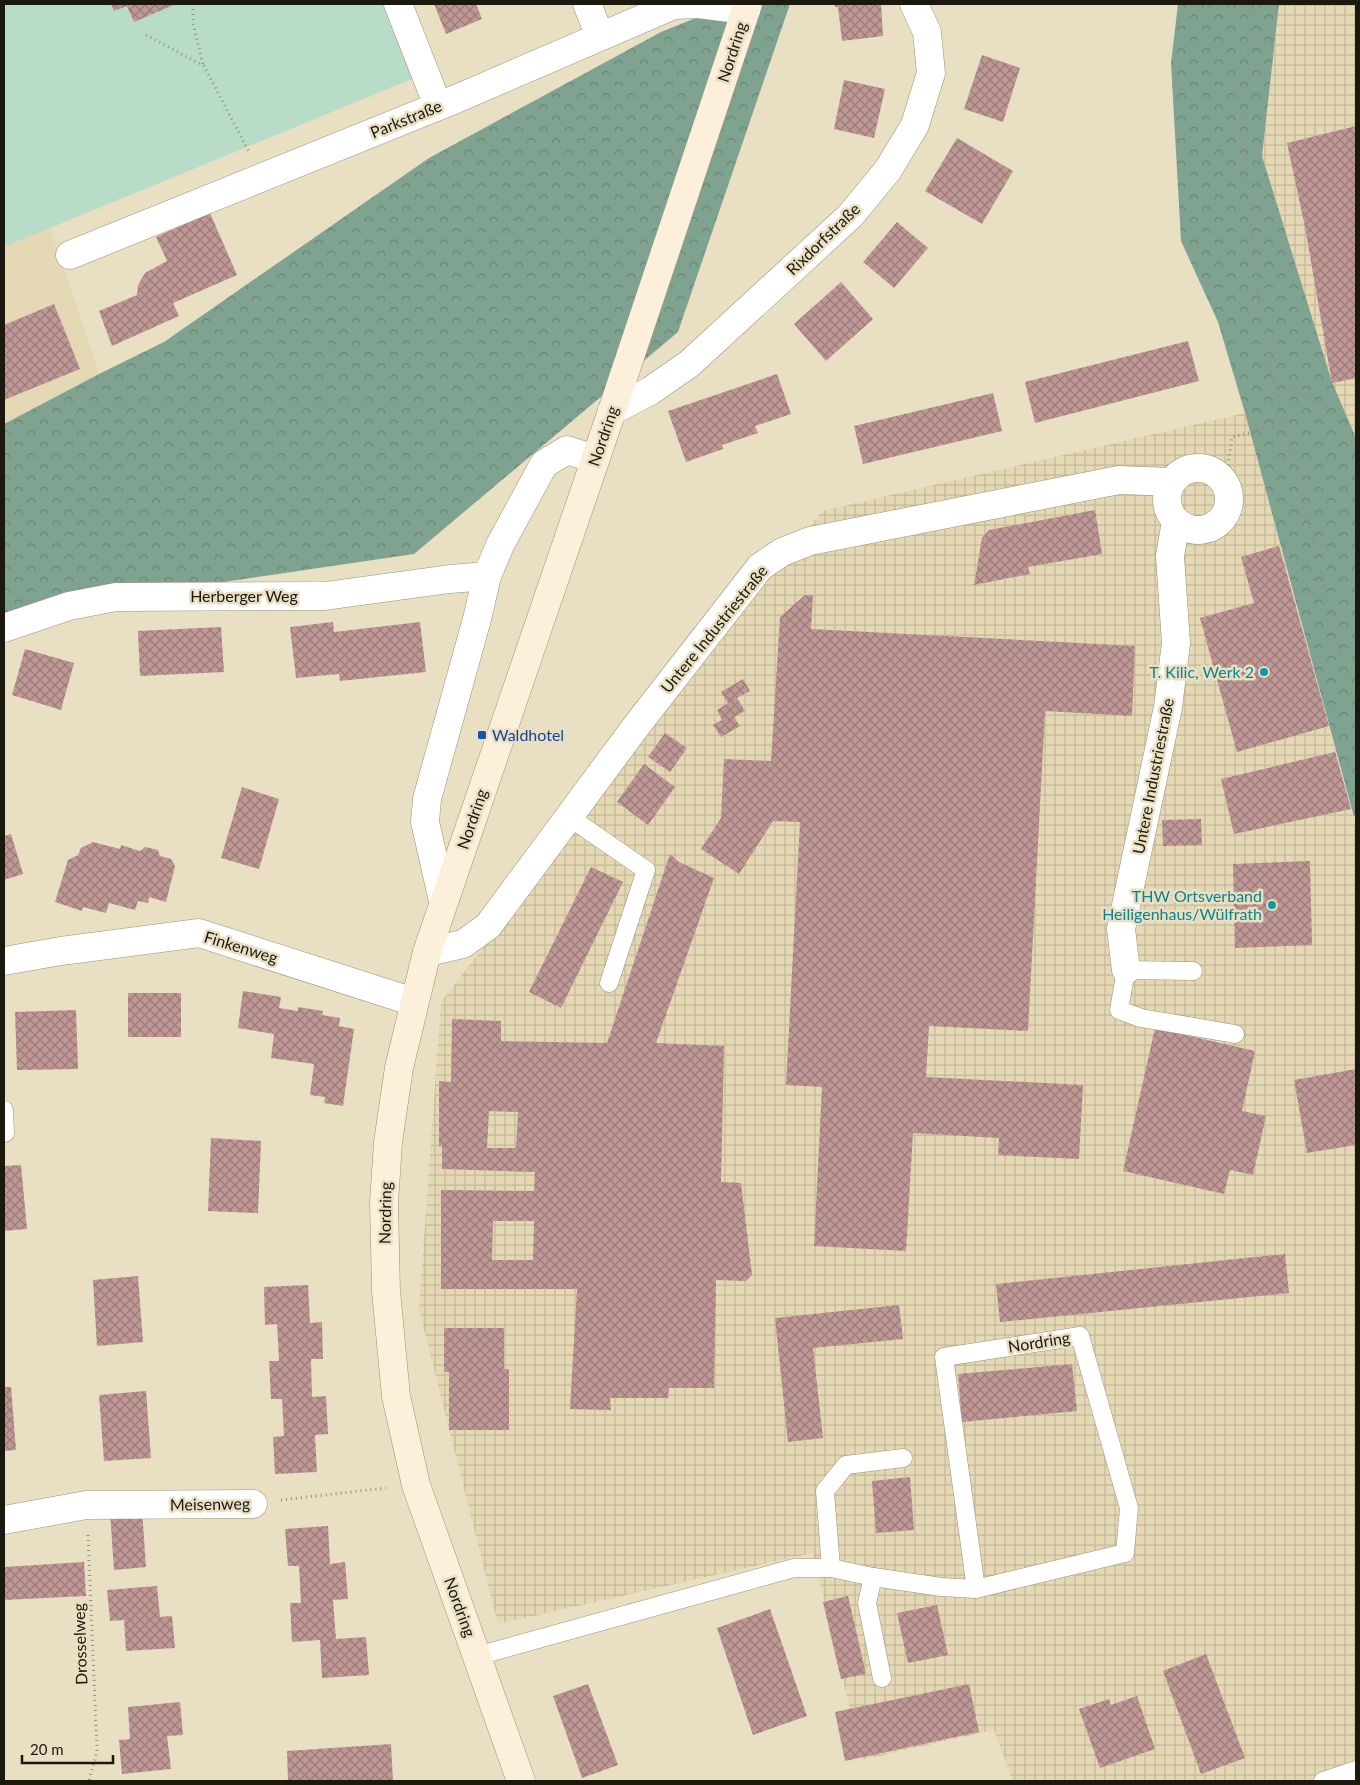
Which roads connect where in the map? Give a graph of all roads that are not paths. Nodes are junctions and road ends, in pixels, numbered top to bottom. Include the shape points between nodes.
1 (398, 4) edge
2 (587, 4) edge
3 (914, 4) edge
4 (747, 7) edge
5 (600, 36) junction
6 (438, 106) junction
7 (70, 255) dead end
8 (612, 411) junction
9 (595, 459) junction
10 (1172, 482) junction
11 (1176, 521) junction
12 (487, 576) junction
13 (4, 628) edge
14 (569, 817) junction
15 (443, 901) junction
16 (427, 952) junction
17 (4, 961) edge
18 (1126, 970) junction
19 (1193, 971) dead end
20 (609, 983) dead end
21 (414, 1002) junction
22 (1235, 1034) dead end
23 (4, 1110) edge
24 (5, 1133) dead end
25 (903, 1458) dead end
26 (253, 1504) road end
27 (4, 1520) edge
28 (831, 1568) junction
29 (873, 1577) junction
30 (976, 1589) junction
31 (477, 1656) junction
32 (882, 1678) dead end
33 (1356, 1770) edge
34 (521, 1781) edge
35 (1323, 1781) edge

1 - 6 street
2 - 5 street
3 - 8 street, Rixdorfstraße via 927,32 931,73 915,125 888,170 850,216 689,364 650,391
4 - 5 street, Parkstraße via 674,5
4 - 8 street, Nordring
5 - 6 street, Parkstraße
6 - 7 street, Parkstraße
8 - 9 street, Nordring
9 - 12 street via 567,450 544,464
9 - 15 street, Nordring
10 - 11 street via 1167,502
10 - 11 street via 1178,475 1195,468 1220,477 1228,494 1225,513 1212,526 1193,529
10 - 14 street, Untere Industriestraße via 1119,480 810,542 782,552 760,567
11 - 18 street, Untere Industriestraße via 1170,556 1175,652 1168,707 1121,928
12 - 13 street, Herberger Weg via 325,596 116,597 69,606
12 - 15 street via 427,799 425,822
14 - 16 street, Untere Industriestraße via 488,926 463,944
14 - 20 lane via 646,870
15 - 16 street, Nordring
16 - 21 street, Nordring
17 - 21 street, Finkenweg via 199,933
18 - 19 lane
18 - 22 lane via 1119,1010 1140,1018
21 - 31 street, Nordring via 389,1132 384,1203 386,1291 396,1396 416,1485
23 - 24 lane
25 - 28 lane via 846,1465 826,1491
26 - 27 street, Meisenweg via 86,1505
28 - 29 lane, Nordring
28 - 31 lane, Nordring via 794,1568
29 - 30 lane, Nordring
29 - 32 lane via 867,1603
30 - 30 lane, Nordring via 1125,1553 1129,1508 1080,1336 944,1357
31 - 34 street, Nordring
33 - 35 lane

